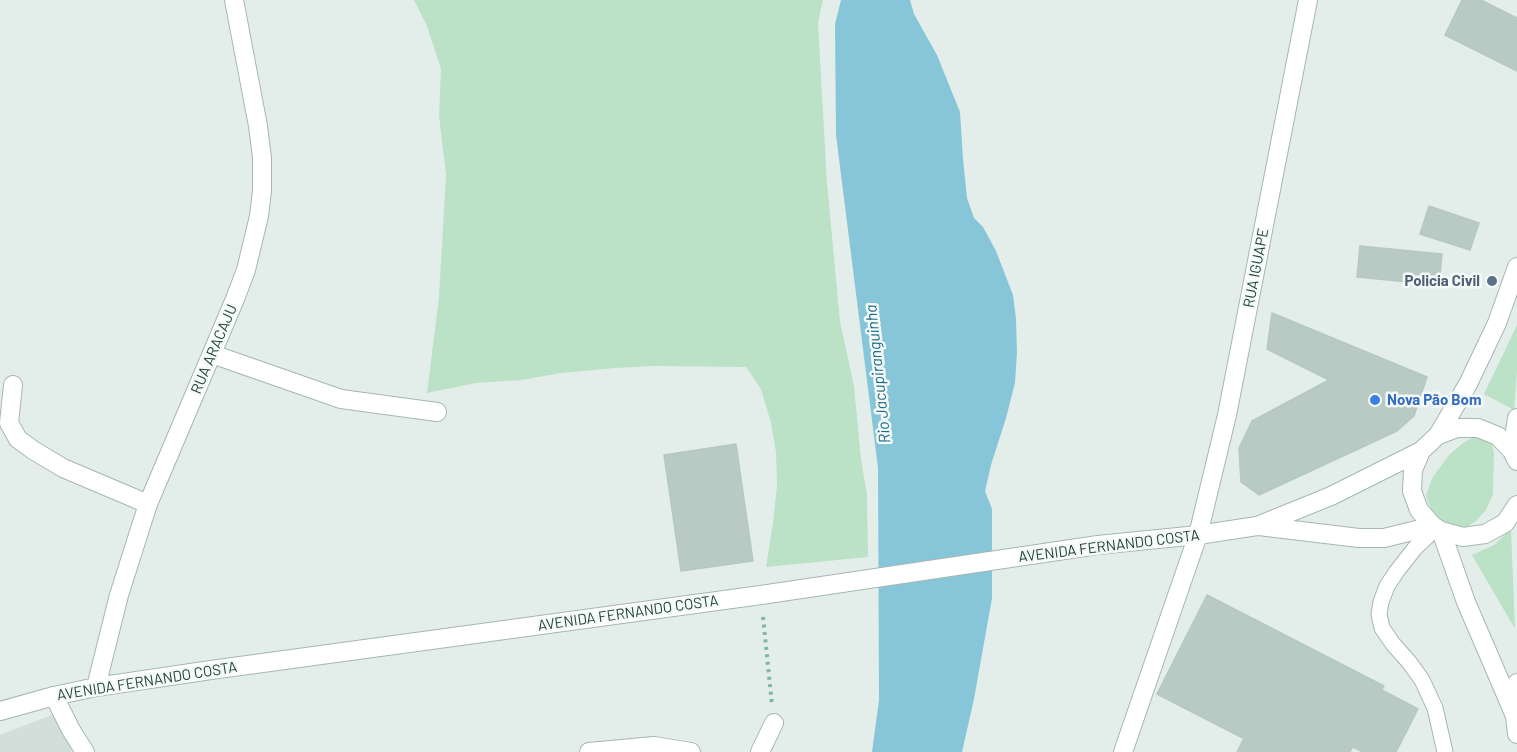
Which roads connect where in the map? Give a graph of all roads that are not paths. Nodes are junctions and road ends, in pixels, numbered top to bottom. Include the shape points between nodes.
1 (234, 0) edge
2 (1308, 0) edge
3 (1517, 267) edge
4 (212, 354) junction
5 (13, 385) dead end
6 (437, 412) dead end
7 (1517, 418) edge
8 (1438, 435) junction
9 (1421, 452) junction
10 (1515, 456) edge
11 (148, 504) junction
12 (1517, 505) edge
13 (1257, 526) junction
14 (1436, 528) junction
15 (1198, 535) junction
16 (1517, 683) edge
17 (96, 687) junction
18 (54, 696) junction
19 (0, 711) edge
20 (774, 723) road end
21 (1516, 725) edge
22 (85, 752) edge
23 (590, 752) edge
24 (691, 752) edge
25 (760, 752) edge
26 (1123, 752) edge
27 (1445, 752) edge

1 - 4 street, RUA ARACAJU via 258,126 262,191 246,270
2 - 15 street, RUA IGUAPE via 1227,415
3 - 8 street via 1483,353
4 - 6 street via 341,399
4 - 11 street, RUA ARACAJU
5 - 11 street via 9,423 18,439 63,468
7 - 10 street
8 - 9 street
8 - 10 street via 1457,428 1478,428 1498,436
9 - 13 street, AVENIDA FERNANDO COSTA via 1331,496
9 - 14 street via 1413,470 1412,491 1419,510
11 - 17 street, RUA ARACAJU via 119,595
12 - 14 street via 1505,522 1485,534 1463,537
13 - 14 street, AVENIDA FERNANDO COSTA via 1359,538 1384,538
13 - 15 street, AVENIDA FERNANDO COSTA
14 - 21 street
14 - 27 lane via 1415,548 1387,586 1379,614 1387,636 1422,680 1435,708
15 - 17 street, AVENIDA FERNANDO COSTA via 1098,545
15 - 26 street, RUA IGUAPE
16 - 21 street
17 - 18 street, AVENIDA FERNANDO COSTA
18 - 19 street, AVENIDA FERNANDO COSTA
18 - 22 street
20 - 25 street
23 - 24 street via 654,746

